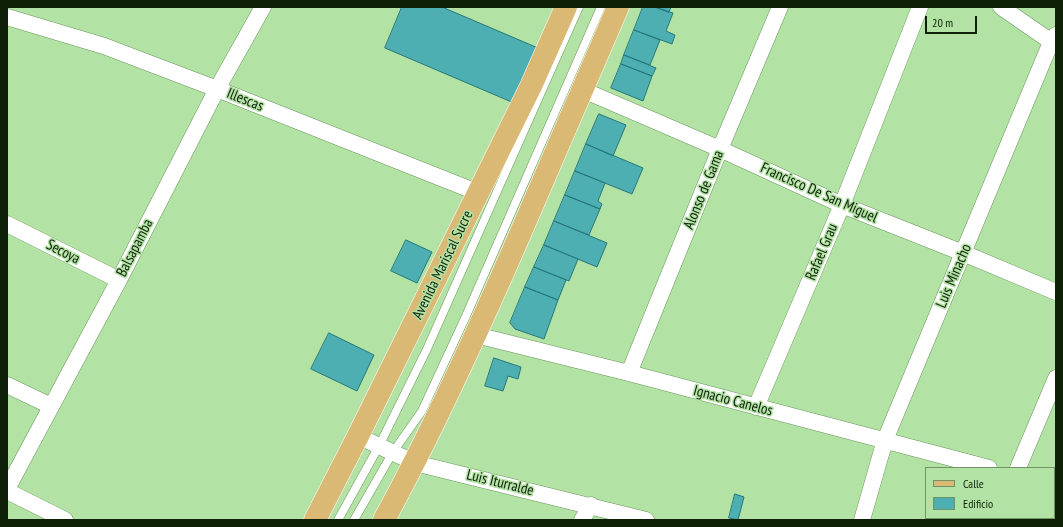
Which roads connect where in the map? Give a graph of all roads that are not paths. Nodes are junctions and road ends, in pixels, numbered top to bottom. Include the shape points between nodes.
1 (263, 7) edge
2 (566, 7) edge
3 (579, 7) edge
4 (601, 7) edge
5 (618, 7) edge
6 (780, 7) edge
7 (920, 7) edge
8 (1001, 7) edge
9 (7, 17) edge
10 (1054, 41) edge
11 (217, 89) junction
12 (583, 90) junction
13 (720, 149) junction
14 (479, 193) junction
15 (842, 205) junction
16 (7, 224) edge
17 (963, 253) junction
18 (119, 280) junction
19 (1056, 292) edge
20 (476, 335) junction
21 (629, 373) junction
22 (1056, 378) edge
23 (7, 385) edge
24 (51, 406) junction
25 (756, 407) junction
26 (358, 436) junction
27 (885, 440) junction
28 (386, 449) junction
29 (415, 462) junction
30 (985, 467) edge
31 (1018, 467) edge
32 (7, 490) edge
33 (591, 506) junction
34 (65, 520) edge
35 (315, 520) edge
36 (338, 520) edge
37 (354, 520) edge
38 (384, 520) edge
39 (582, 520) edge
40 (646, 520) edge
41 (862, 520) edge

1 - 11 street, Balsapamba
2 - 14 main road, Avenida Mariscal Sucre
3 - 28 lane via 427,349
4 - 28 lane via 422,411
5 - 12 main road
6 - 13 street, Alonso de Gama
7 - 15 street, Rafael Grau
8 - 10 street
9 - 11 street, Illescas via 104,46
10 - 17 street, Luis Minacho
11 - 14 street, Illescas
11 - 18 street, Balsapamba
12 - 13 street, Francisco De San Miguel
12 - 20 main road
13 - 15 street, Francisco De San Miguel
13 - 21 street, Alonso de Gama
14 - 26 main road, Avenida Mariscal Sucre
15 - 17 street, Francisco De San Miguel
15 - 25 street, Rafael Grau
16 - 18 street, Secoya
17 - 19 street, Francisco De San Miguel
17 - 27 street, Luis Minacho
18 - 24 street, Balsapamba
20 - 21 street, Ignacio Canelos
20 - 29 main road
21 - 25 street, Ignacio Canelos
22 - 31 street
23 - 24 street
24 - 32 street, Balsapamba
25 - 27 street, Ignacio Canelos
26 - 28 street, Luis Iturralde
26 - 35 main road, Avenida Mariscal Sucre
27 - 30 street, Ignacio Canelos
27 - 41 street, Luis Minacho
28 - 29 street, Luis Iturralde
28 - 36 lane
28 - 37 lane
29 - 33 street, Luis Iturralde
29 - 38 main road
32 - 34 street
33 - 39 street
33 - 40 street, Luis Iturralde

